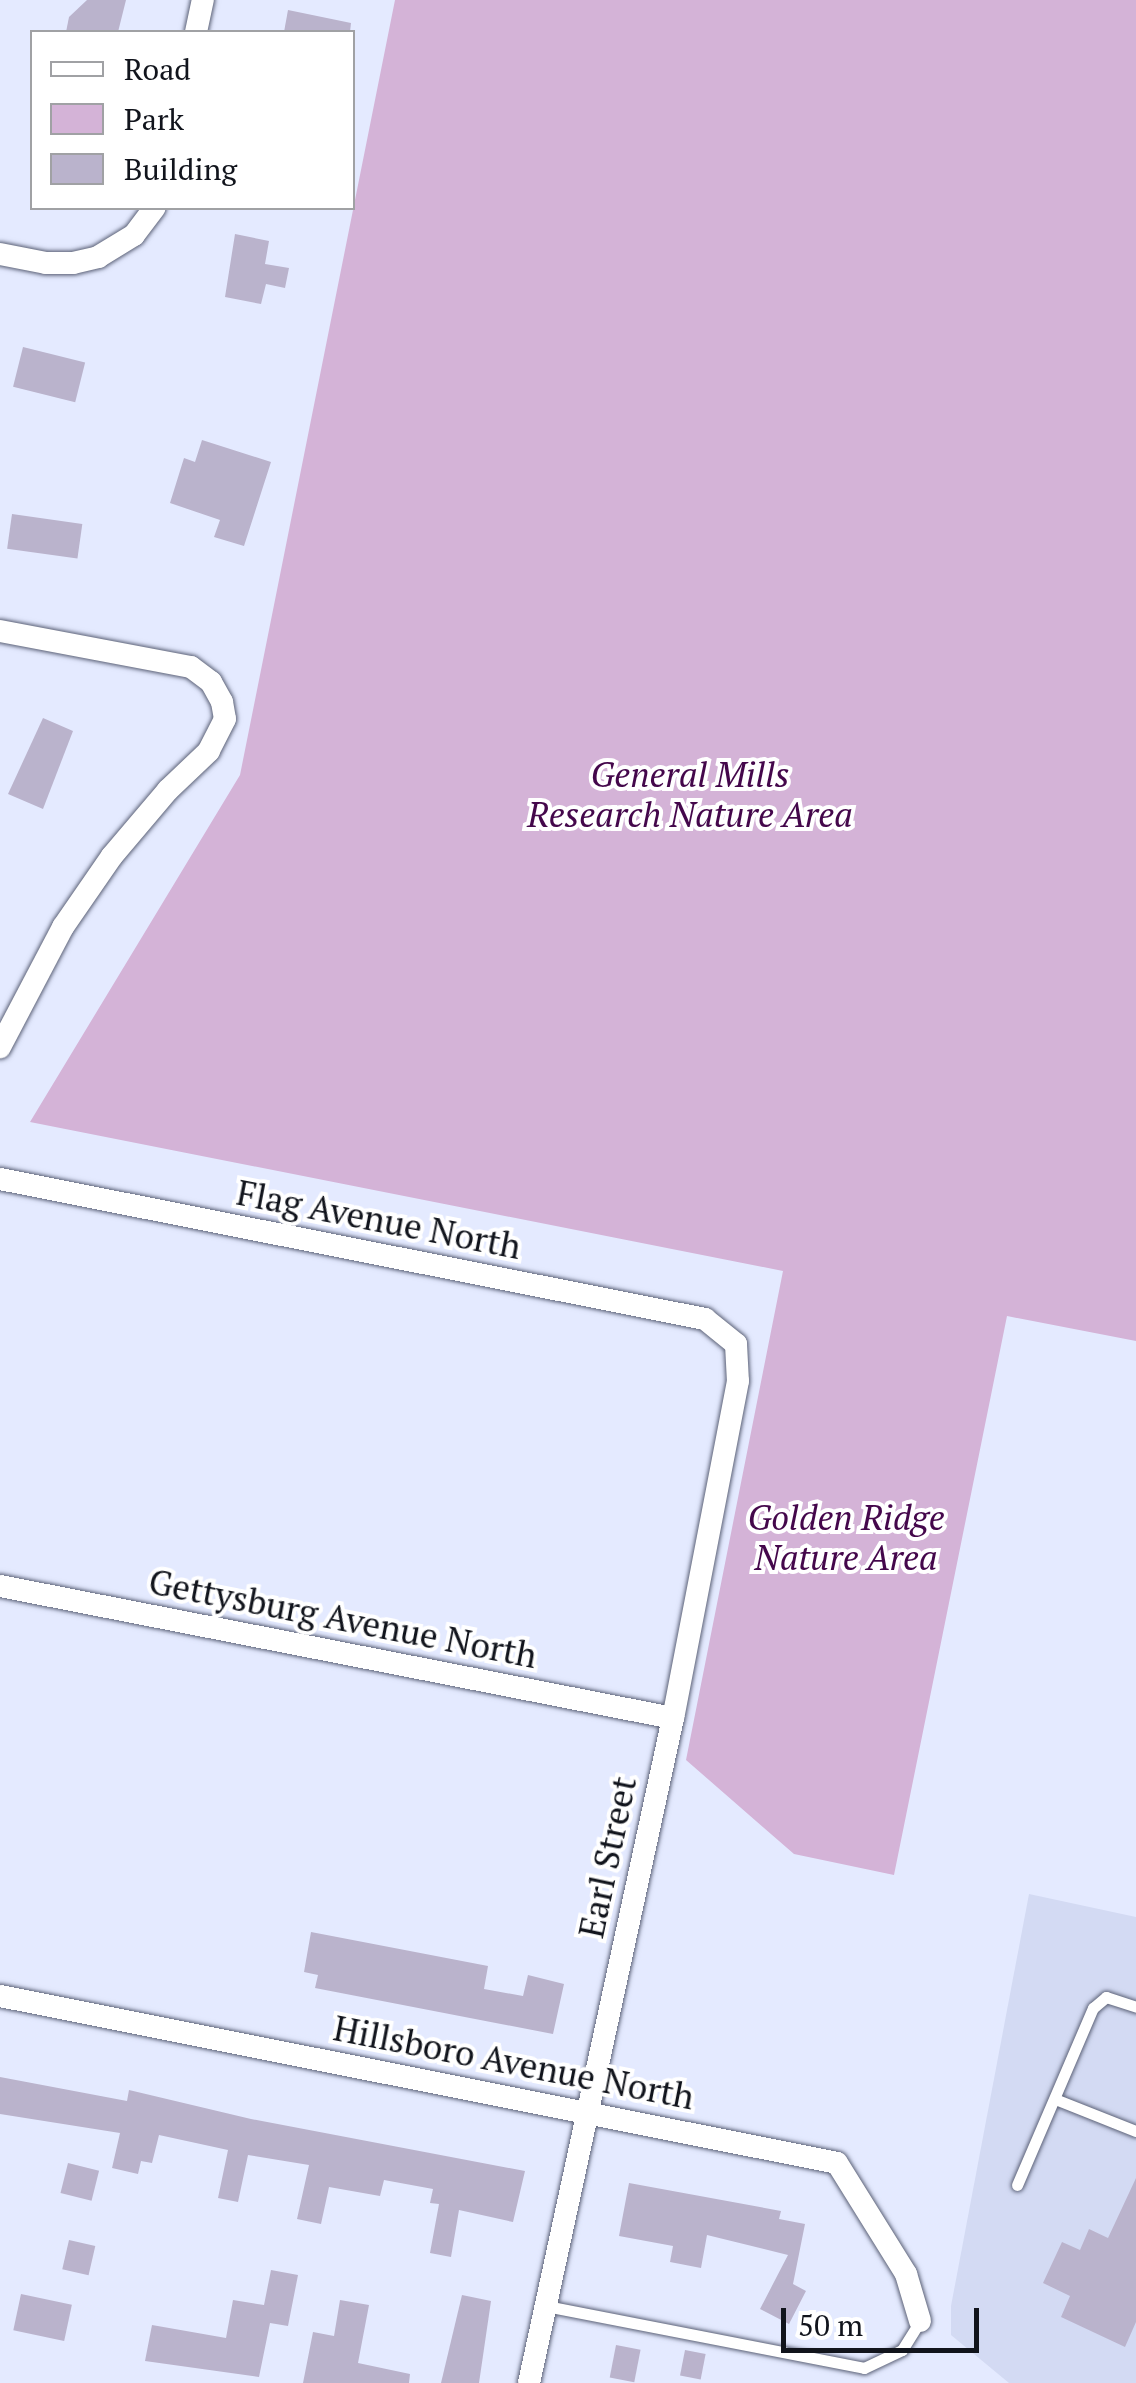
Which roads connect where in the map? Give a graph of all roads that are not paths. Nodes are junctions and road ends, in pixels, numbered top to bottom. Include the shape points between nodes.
1 (203, 0) edge
2 (196, 30) edge
3 (153, 210) edge
4 (0, 254) edge
5 (0, 631) edge
6 (0, 1048) edge
7 (0, 1180) edge
8 (736, 1344) joint
9 (0, 1586) edge
10 (673, 1718) junction
11 (0, 1996) edge
12 (1136, 2007) edge
13 (1054, 2099) junction
14 (586, 2112) junction
15 (1136, 2131) edge
16 (1018, 2185) dead end
17 (546, 2306) junction
18 (920, 2321) joint
19 (529, 2383) edge

1 - 2 street
3 - 4 street via 116,249 73,263
5 - 6 street via 190,666 211,682 225,719 210,751 112,856 63,927
7 - 8 street, Flag Avenue North via 705,1319
8 - 10 street, Earl Street via 738,1381
9 - 10 street, Gettysburg Avenue North
10 - 14 street, Earl Street
11 - 14 street, Hillsboro Avenue North
12 - 13 lane via 1106,1996 1093,2008
13 - 15 lane
13 - 16 lane
14 - 17 street, Earl Street
14 - 18 street, Hillsboro Avenue North via 837,2163 906,2274
17 - 18 lane via 864,2368 902,2350
17 - 19 street, Earl Street

